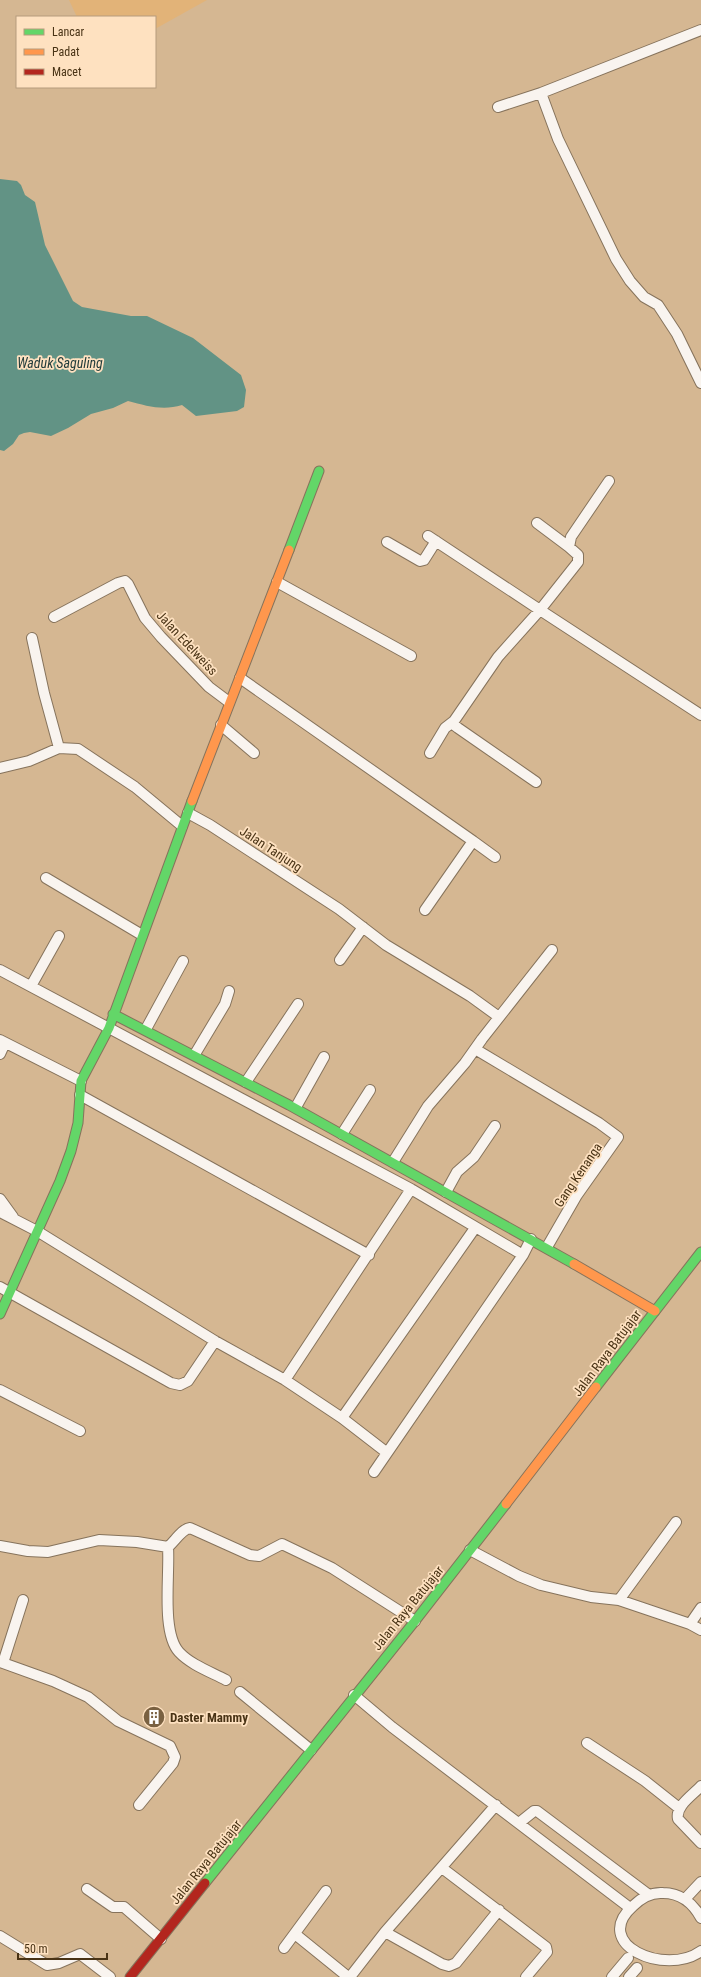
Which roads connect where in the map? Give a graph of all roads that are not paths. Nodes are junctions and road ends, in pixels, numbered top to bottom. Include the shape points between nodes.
1 (701, 30) edge
2 (541, 93) junction
3 (498, 107) dead end
4 (701, 383) edge
5 (319, 471) dead end
6 (609, 481) dead end
7 (537, 523) dead end
8 (387, 542) dead end
9 (569, 547) junction
10 (277, 582) junction
11 (540, 610) junction
12 (54, 617) dead end
13 (32, 638) dead end
14 (411, 656) dead end
15 (240, 678) junction
16 (229, 702) junction
17 (701, 715) edge
18 (454, 721) junction
19 (221, 725) junction
20 (59, 748) junction
21 (430, 753) dead end
22 (254, 754) dead end
23 (0, 768) edge
24 (536, 782) dead end
25 (188, 813) junction
26 (182, 826) junction
27 (473, 841) junction
28 (495, 857) dead end
29 (46, 878) dead end
30 (425, 910) dead end
31 (363, 927) junction
32 (142, 935) junction
33 (59, 936) dead end
34 (552, 950) dead end
35 (340, 960) dead end
36 (183, 961) dead end
37 (0, 970) edge
38 (32, 986) junction
39 (229, 991) dead end
40 (298, 1004) dead end
41 (113, 1014) junction
42 (499, 1017) junction
43 (109, 1028) junction
44 (146, 1029) junction
45 (3, 1041) edge
46 (475, 1049) junction
47 (0, 1054) edge
48 (195, 1054) junction
49 (324, 1057) dead end
50 (81, 1081) junction
51 (246, 1082) junction
52 (370, 1090) dead end
53 (80, 1095) junction
54 (296, 1107) junction
55 (495, 1126) dead end
56 (342, 1134) junction
57 (393, 1162) junction
58 (411, 1189) junction
59 (446, 1192) junction
60 (0, 1199) edge
61 (0, 1212) edge
62 (14, 1219) junction
63 (475, 1228) junction
64 (37, 1230) junction
65 (531, 1239) junction
66 (547, 1247) junction
67 (701, 1252) edge
68 (369, 1255) junction
69 (523, 1255) junction
70 (4, 1289) edge
71 (655, 1311) junction
72 (0, 1314) edge
73 (215, 1341) junction
74 (285, 1380) junction
75 (0, 1390) edge
76 (342, 1418) junction
77 (80, 1431) dead end
78 (386, 1452) junction
79 (374, 1472) dead end
80 (676, 1522) dead end
81 (0, 1546) edge
82 (168, 1547) junction
83 (470, 1550) junction
84 (23, 1600) dead end
85 (618, 1600) junction
86 (701, 1608) edge
87 (415, 1621) junction
88 (690, 1624) junction
89 (701, 1630) edge
90 (1, 1662) edge
91 (226, 1680) dead end
92 (240, 1692) dead end
93 (354, 1695) junction
94 (587, 1743) dead end
95 (311, 1750) junction
96 (701, 1786) edge
97 (139, 1805) dead end
98 (496, 1805) junction
99 (679, 1808) junction
100 (519, 1823) junction
101 (701, 1843) edge
102 (442, 1868) junction
103 (701, 1882) edge
104 (86, 1889) dead end
105 (326, 1891) dead end
106 (649, 1895) junction
107 (685, 1899) junction
108 (630, 1908) junction
109 (499, 1910) junction
110 (701, 1918) edge
111 (386, 1932) junction
112 (295, 1934) junction
113 (0, 1936) edge
114 (161, 1939) junction
115 (284, 1948) dead end
116 (701, 1950) edge
117 (628, 1958) junction
118 (698, 1963) edge
119 (637, 1968) junction
120 (686, 1969) dead end
121 (648, 1974) dead end
122 (110, 1977) edge
123 (130, 1977) edge
124 (349, 1977) edge
125 (526, 1977) edge
126 (612, 1977) edge
127 (629, 1977) edge

1 - 2 street
2 - 3 street
2 - 4 street via 558,139 616,259 644,297 658,306 677,334
5 - 10 main road
6 - 9 street via 571,537
7 - 9 street
8 - 11 street via 420,561 424,560 432,538
9 - 11 street via 578,555 578,562
10 - 14 street
10 - 15 main road
11 - 17 street
11 - 18 street via 498,657
12 - 16 street, Jalan Edelweiss via 125,581 145,618 161,637 209,687
13 - 20 street
15 - 16 main road
15 - 27 street
16 - 19 main road
18 - 21 street via 445,728
18 - 24 street via 458,728
19 - 22 street
19 - 25 main road
20 - 23 street via 29,761
20 - 26 street via 70,747 84,752 135,787
25 - 26 main road
25 - 31 street, Jalan Tanjung
26 - 32 main road
27 - 28 street
27 - 30 street
29 - 32 street
31 - 35 street
31 - 42 street, Jalan Tanjung via 386,945 470,996
32 - 41 main road
33 - 38 street
34 - 42 street
36 - 44 street
37 - 38 street
38 - 43 street
39 - 48 street via 225,1004
40 - 51 street
41 - 43 main road
41 - 44 main road
42 - 46 street
43 - 50 main road
43 - 58 street
44 - 48 main road
45 - 47 street
45 - 50 street
46 - 57 street via 428,1106
46 - 66 street, Gang Kenanga via 617,1135 618,1139 592,1173
48 - 51 main road
49 - 54 street
50 - 53 main road
51 - 54 main road
52 - 56 street
53 - 64 main road via 78,1123 71,1152
53 - 68 street
54 - 56 main road
55 - 59 street via 474,1157 457,1172
56 - 57 main road
57 - 59 main road
58 - 63 street
58 - 68 street
59 - 65 main road
60 - 62 street
61 - 62 street
62 - 64 street
63 - 69 street
63 - 76 street
64 - 70 main road
64 - 73 street
65 - 66 main road
65 - 69 street
66 - 71 main road
67 - 71 main road, Jalan Raya Batujajar
68 - 74 street
69 - 78 street
70 - 72 main road
70 - 73 street via 171,1384 180,1385 188,1381
71 - 83 main road, Jalan Raya Batujajar
73 - 74 street
74 - 76 street
75 - 77 street
76 - 78 street
78 - 79 street
80 - 85 street
81 - 82 street via 48,1552 99,1540
82 - 87 street via 186,1528 250,1555 266,1554 282,1544 332,1568
82 - 91 street via 168,1621 172,1640 180,1653 189,1660
83 - 85 street via 541,1585 590,1597
83 - 87 main road, Jalan Raya Batujajar
84 - 90 street
85 - 88 street
86 - 88 street
87 - 93 main road, Jalan Raya Batujajar
88 - 89 street
90 - 97 street via 88,1697 118,1721 170,1746 175,1756 173,1764
92 - 95 street
93 - 95 main road, Jalan Raya Batujajar
93 - 98 street via 392,1727
94 - 99 street via 645,1781
95 - 114 main road, Jalan Raya Batujajar
96 - 99 street
98 - 100 street
98 - 102 street
99 - 101 street via 678,1819
100 - 106 street via 537,1811
100 - 108 street
102 - 109 street
102 - 111 street
103 - 107 street
104 - 114 street via 113,1907 124,1907
105 - 112 street
106 - 107 street via 662,1892
106 - 108 street
107 - 110 street via 696,1908
108 - 117 street via 624,1917 621,1932 623,1948
109 - 111 street via 456,1963 449,1966
109 - 125 street via 546,1947 547,1952
111 - 124 street
112 - 115 street
112 - 124 street
113 - 122 street via 47,1965 80,1954
114 - 123 main road, Jalan Raya Batujajar
116 - 118 street
117 - 119 street
117 - 126 street
118 - 120 street
119 - 121 street
119 - 127 street

